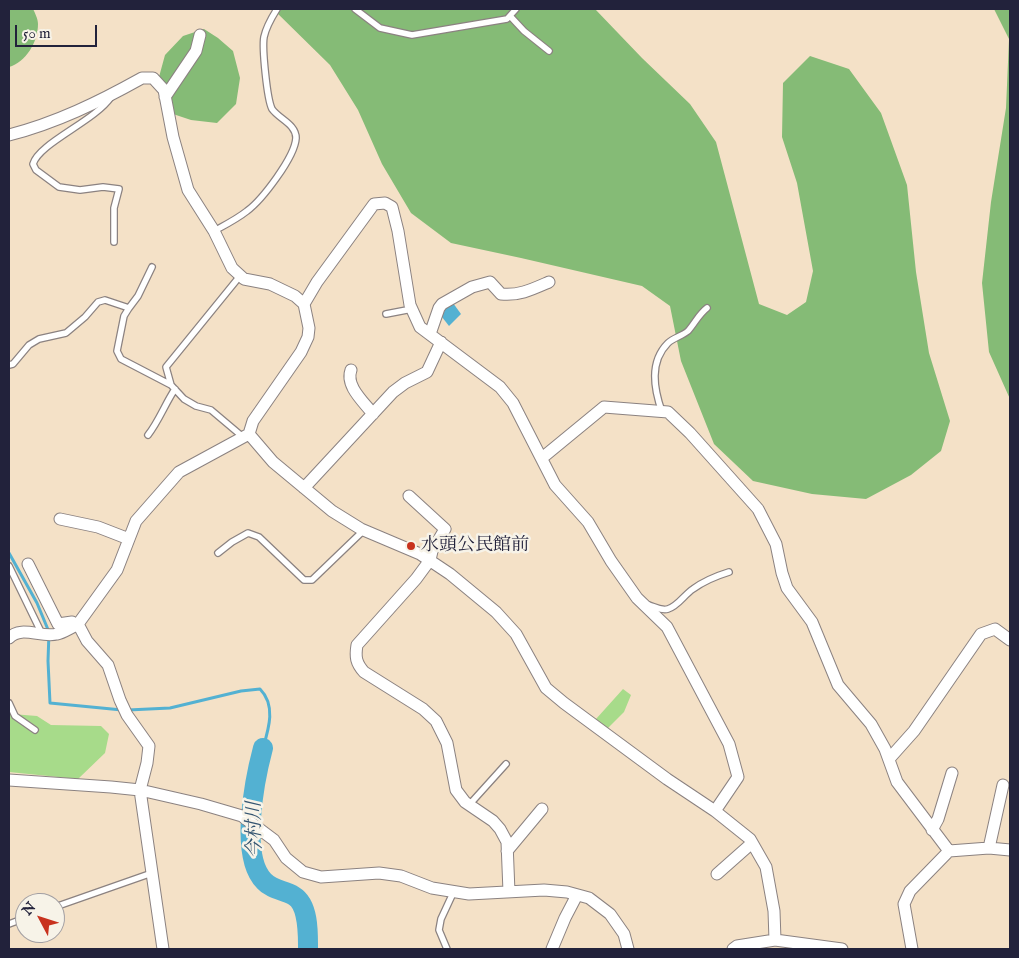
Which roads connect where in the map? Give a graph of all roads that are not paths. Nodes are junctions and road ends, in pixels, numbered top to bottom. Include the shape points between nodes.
1 (277, 9) edge
2 (355, 9) edge
3 (516, 9) edge
4 (510, 16) junction
5 (200, 35) dead end
6 (549, 52) dead end
7 (113, 94) junction
8 (165, 97) junction
9 (9, 135) edge
10 (214, 231) junction
11 (114, 242) dead end
12 (152, 267) dead end
13 (240, 276) junction
14 (549, 282) dead end
15 (304, 304) junction
16 (129, 308) junction
17 (707, 308) dead end
18 (412, 309) junction
19 (386, 314) dead end
20 (430, 334) junction
21 (441, 342) junction
22 (9, 365) edge
23 (351, 370) dead end
24 (173, 387) junction
25 (662, 412) junction
26 (373, 414) junction
27 (148, 435) dead end
28 (246, 436) junction
29 (542, 458) junction
30 (304, 488) junction
31 (409, 496) dead end
32 (60, 518) dead end
33 (364, 530) junction
34 (129, 539) junction
35 (218, 553) dead end
36 (430, 560) junction
37 (28, 564) dead end
38 (9, 566) edge
39 (729, 572) dead end
40 (638, 600) junction
41 (76, 625) junction
42 (48, 634) junction
43 (9, 638) edge
44 (1010, 640) edge
45 (9, 703) edge
46 (35, 730) dead end
47 (889, 758) junction
48 (506, 764) dead end
49 (952, 774) dead end
50 (9, 780) edge
51 (1003, 785) dead end
52 (140, 790) junction
53 (469, 804) junction
54 (542, 809) dead end
55 (716, 812) junction
56 (932, 830) junction
57 (752, 843) junction
58 (989, 848) junction
59 (1010, 850) edge
60 (507, 851) junction
61 (949, 851) junction
62 (152, 873) junction
63 (717, 874) dead end
64 (454, 891) junction
65 (509, 892) junction
66 (577, 895) junction
67 (65, 903) edge
68 (776, 940) junction
69 (811, 947) edge
70 (163, 949) edge
71 (447, 949) edge
72 (552, 949) edge
73 (628, 949) edge
74 (733, 949) edge
75 (842, 949) edge
76 (912, 949) edge

1 - 10 lane via 264,37 267,90 273,109 293,130 296,138 293,149 278,176 248,210
2 - 4 lane via 380,28 412,35
3 - 4 lane
4 - 6 lane
5 - 8 street via 196,51
7 - 8 street via 142,78 153,78 164,90
7 - 9 street via 70,115
7 - 11 lane via 105,106 34,158 33,164 36,170 59,187 119,189 114,208
8 - 10 street via 188,190
10 - 13 street via 232,268
12 - 16 lane
13 - 15 street via 270,284
13 - 24 lane via 166,367
14 - 20 street via 521,294 510,295 501,294 490,282 472,286 438,308
15 - 18 street via 374,204 385,204 392,207
15 - 28 street via 308,337 302,352
16 - 22 lane via 105,300 98,302 66,333 28,345
16 - 24 lane via 124,316 117,351 121,359
17 - 25 lane via 687,332 669,341 656,360 654,372
18 - 19 lane
18 - 20 street via 420,327
20 - 21 street
21 - 26 street via 426,372 393,392
21 - 29 street via 500,387 513,403
23 - 26 street via 350,384
24 - 27 lane
24 - 28 lane via 184,399 211,410
25 - 29 street via 604,407
25 - 47 street via 668,412 690,433 758,509 776,544 787,588 812,622 838,685 871,724
26 - 30 street
28 - 30 street
28 - 34 street via 179,472 136,520
29 - 40 street via 555,485 588,522
30 - 33 street via 332,511
31 - 36 street via 445,529
32 - 34 street
33 - 35 lane via 312,580 304,580 253,534 248,533
33 - 36 street
34 - 41 street via 116,570
36 - 53 street via 357,645 356,664 436,721 447,743 456,790
36 - 55 street via 496,612 516,634 546,688
37 - 41 street via 58,624 72,622
38 - 42 lane
39 - 40 lane via 711,578 668,609 661,610
40 - 55 street via 668,627 729,744 738,777
41 - 42 street
41 - 52 street via 108,665 127,715 149,746
42 - 43 street via 22,631
44 - 47 street via 995,629 981,634 914,731
45 - 46 lane via 14,716
47 - 56 street via 897,782
48 - 53 lane
49 - 56 street
50 - 52 street
51 - 58 street
52 - 62 street
52 - 64 street via 242,816 274,840 286,858 303,872 321,877 379,873
53 - 60 street via 500,829 507,842
54 - 60 street
55 - 57 street
56 - 61 street
57 - 63 street
57 - 68 street via 766,867
58 - 59 street
58 - 61 street
60 - 65 street
61 - 76 street via 910,891 904,904
62 - 67 lane
62 - 70 street
64 - 65 street via 469,894
64 - 71 lane via 439,930
65 - 66 street via 544,890
66 - 72 street
66 - 73 street via 589,898 610,914 624,934
68 - 69 street
68 - 74 street
69 - 75 street

